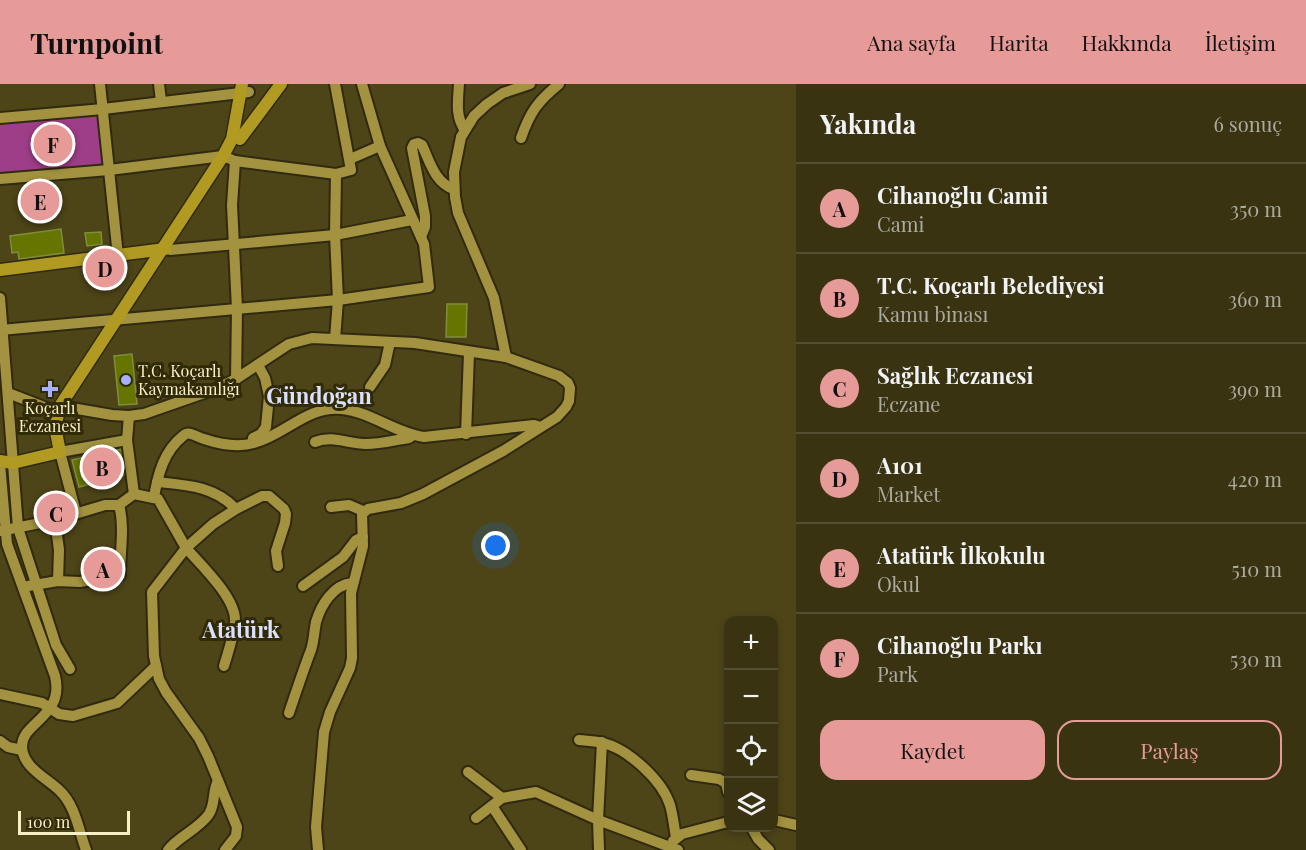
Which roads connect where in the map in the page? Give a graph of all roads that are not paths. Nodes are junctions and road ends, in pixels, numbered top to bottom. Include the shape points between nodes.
1 (100, 84) edge
2 (159, 84) edge
3 (281, 84) edge
4 (335, 84) edge
5 (362, 84) edge
6 (459, 84) edge
7 (530, 84) edge
8 (559, 84) edge
9 (245, 88) edge
10 (161, 101) junction
11 (103, 109) junction
12 (0, 118) edge
13 (465, 130) junction
14 (521, 138) dead end
15 (236, 139) junction
16 (380, 146) junction
17 (229, 159) junction
18 (350, 159) junction
19 (109, 170) junction
20 (336, 174) junction
21 (0, 179) edge
22 (454, 189) junction
23 (412, 220) junction
24 (335, 235) junction
25 (421, 237) junction
26 (233, 245) junction
27 (163, 253) junction
28 (118, 256) junction
29 (0, 270) edge
30 (0, 298) edge
31 (338, 300) junction
32 (237, 309) junction
33 (120, 319) junction
34 (1, 330) edge
35 (335, 339) junction
36 (390, 342) junction
37 (469, 352) junction
38 (506, 357) junction
39 (258, 365) junction
40 (236, 379) junction
41 (369, 387) dead end
42 (8, 393) junction
43 (61, 409) junction
44 (129, 416) junction
45 (541, 427) junction
46 (466, 434) junction
47 (413, 435) junction
48 (127, 440) junction
49 (315, 442) dead end
50 (236, 445) junction
51 (59, 448) junction
52 (0, 463) edge
53 (13, 463) junction
54 (157, 482) junction
55 (1, 485) edge
56 (134, 494) junction
57 (154, 497) junction
58 (119, 505) junction
59 (331, 507) dead end
60 (236, 509) junction
61 (363, 512) junction
62 (76, 513) junction
63 (55, 520) junction
64 (18, 528) junction
65 (2, 531) edge
66 (363, 537) junction
67 (186, 548) junction
68 (278, 566) dead end
69 (58, 581) junction
70 (352, 583) junction
71 (35, 584) junction
72 (303, 586) dead end
73 (23, 587) junction
74 (51, 632) junction
75 (40, 637) junction
76 (156, 666) junction
77 (224, 666) dead end
78 (70, 669) dead end
79 (0, 694) edge
80 (50, 708) junction
81 (289, 713) dead end
82 (579, 740) dead end
83 (0, 741) edge
84 (602, 742) junction
85 (22, 750) junction
86 (468, 772) dead end
87 (691, 774) dead end
88 (218, 781) junction
89 (724, 782) edge
90 (502, 798) junction
91 (492, 806) junction
92 (476, 818) dead end
93 (598, 820) junction
94 (778, 821) edge
95 (724, 823) edge
96 (796, 825) edge
97 (754, 832) edge
98 (671, 846) edge
99 (86, 850) edge
100 (168, 850) edge
101 (225, 850) edge
102 (318, 850) edge
103 (521, 850) edge
104 (599, 850) edge
105 (769, 850) edge

1 - 11 street
2 - 10 street
3 - 15 main road
4 - 18 street
5 - 16 street
6 - 13 street via 458,114
7 - 13 street via 494,98
8 - 14 street via 538,102
9 - 10 street
9 - 15 main road
10 - 11 street
11 - 12 street
11 - 19 street
13 - 22 street
15 - 17 main road
16 - 18 street
16 - 23 street
17 - 19 street
17 - 20 street
17 - 26 street
17 - 27 main road
18 - 20 street via 351,170
19 - 21 street
19 - 28 street
20 - 24 street
22 - 25 street via 438,179 422,145 414,144 426,221
22 - 38 street via 458,213 494,298
23 - 24 street
23 - 25 street
24 - 26 street
24 - 31 street
25 - 31 street via 429,287
26 - 27 street
26 - 32 street
27 - 28 main road
27 - 33 main road
28 - 29 main road
30 - 34 street
31 - 32 street
31 - 35 street
32 - 33 street
32 - 40 street
33 - 34 street
33 - 43 main road
34 - 42 street
35 - 36 street
35 - 39 street via 290,344
36 - 37 street
36 - 41 street via 385,365
37 - 38 street
37 - 46 street
38 - 45 street via 559,376 567,383 570,394 566,407
39 - 40 street
39 - 50 street via 268,389 266,427 258,436
40 - 44 street via 164,408
42 - 43 street
42 - 53 street
43 - 44 street
43 - 51 main road via 55,436
44 - 48 street
45 - 46 street
45 - 61 street via 423,494
46 - 47 street
47 - 49 street via 375,444 336,438
47 - 50 street via 350,410 330,409 314,412 254,443
48 - 51 street
48 - 56 street
50 - 54 street via 185,434 162,462
51 - 53 main road
51 - 62 street
52 - 53 main road
52 - 55 street
53 - 64 street
54 - 57 street
54 - 60 street via 205,488
55 - 65 street
56 - 57 street
56 - 58 street
57 - 67 street via 162,504
58 - 62 street
58 - 69 street via 123,519 120,575 80,582
59 - 61 street via 349,505
60 - 67 street
60 - 68 street via 266,495 284,508 286,519 277,546
61 - 66 street
62 - 63 street
63 - 64 street
63 - 69 street
64 - 65 street
64 - 71 street
65 - 73 street
66 - 70 street
66 - 72 street
67 - 76 street via 153,592
67 - 77 street via 233,606 235,621
69 - 71 street
70 - 81 street via 335,590 321,611
70 - 102 street via 352,658 324,732 316,827
71 - 73 street
71 - 74 street
73 - 75 street
74 - 75 street
74 - 78 street
75 - 80 street via 57,681 56,697
76 - 80 street via 111,706 73,716
76 - 88 street via 166,692 199,738
79 - 80 street
80 - 85 street via 24,736
82 - 84 street
83 - 85 street
84 - 93 street
84 - 98 street via 640,764 658,785 670,804
85 - 99 street via 29,765 67,799
86 - 90 street
87 - 89 street
88 - 100 street via 209,814
88 - 101 street via 237,830 237,836
90 - 91 street
90 - 93 street via 536,792
91 - 92 street
91 - 103 street
93 - 98 street
93 - 104 street
94 - 96 street
95 - 98 street via 692,831
97 - 105 street

